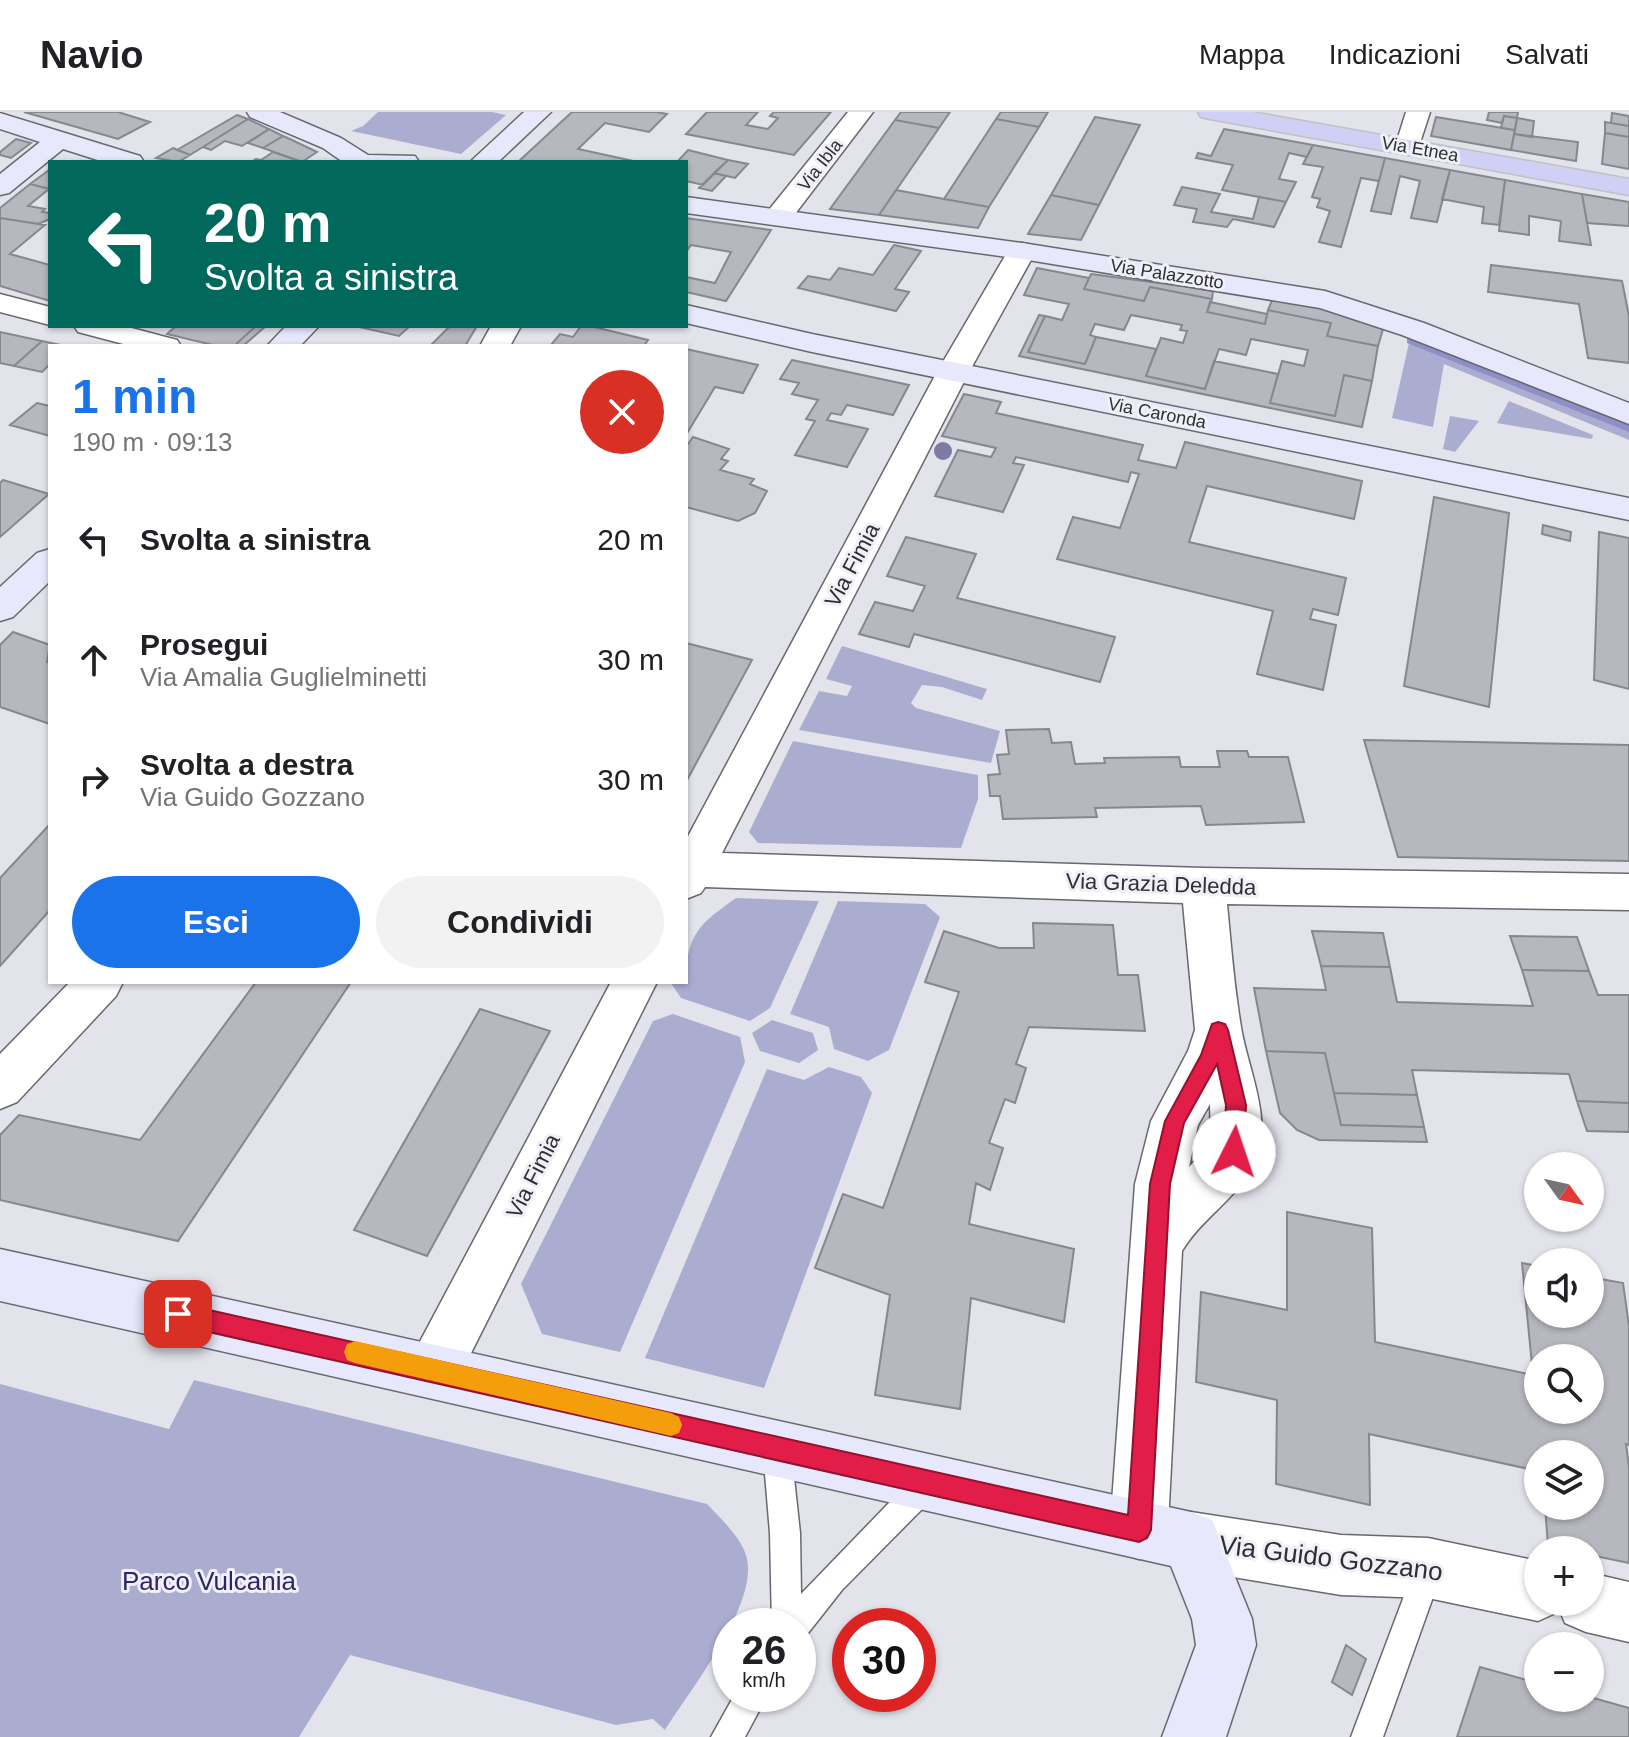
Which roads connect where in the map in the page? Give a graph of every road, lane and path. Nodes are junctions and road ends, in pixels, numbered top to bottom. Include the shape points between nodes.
1 (259, 112) edge
2 (539, 112) edge
3 (861, 112) edge
4 (1210, 112) edge
5 (1418, 112) edge
6 (0, 121) edge
7 (59, 139) junction
8 (1408, 147) junction
9 (125, 160) edge
10 (358, 160) edge
11 (485, 160) edge
12 (0, 187) edge
13 (1629, 187) edge
14 (688, 205) edge
15 (778, 217) junction
16 (1022, 251) junction
17 (0, 303) edge
18 (688, 314) edge
19 (48, 315) edge
20 (97, 328) edge
21 (302, 328) edge
22 (158, 344) edge
23 (284, 344) edge
24 (953, 372) junction
25 (1629, 414) edge
26 (1629, 509) edge
27 (48, 563) edge
28 (0, 608) edge
29 (689, 875) edge
30 (1203, 886) junction
31 (1629, 892) edge
32 (98, 984) edge
33 (633, 984) edge
34 (1218, 1030) junction
35 (0, 1087) edge
36 (1157, 1244) junction
37 (0, 1275) edge
38 (434, 1370) junction
39 (777, 1450) junction
40 (929, 1482) junction
41 (1165, 1536) junction
42 (1428, 1568) junction
43 (1524, 1588) edge
44 (1604, 1606) edge
45 (787, 1608) edge
46 (809, 1608) edge
47 (1629, 1612) edge
48 (742, 1712) edge
49 (727, 1737) edge
50 (1194, 1737) edge
51 (1367, 1737) edge

1 - 10 main road
2 - 11 main road
3 - 15 street, Via Ibla
4 - 8 main road, Via Etnea
5 - 8 street
6 - 7 main road
7 - 9 main road
7 - 12 main road
8 - 13 main road, Via Etnea
14 - 15 main road, Via Palazzotto
15 - 16 main road, Via Palazzotto
16 - 24 street, Via Fimia
16 - 25 main road, Via Palazzotto via 1325,300
17 - 19 street
18 - 24 main road, Via Caronda
20 - 22 street
21 - 23 main road
24 - 26 main road, Via Caronda
24 - 29 street, Via Fimia
27 - 28 main road
29 - 30 street, Via Grazia Deledda
30 - 31 street, Via Grazia Deledda
30 - 34 street
32 - 35 street
33 - 38 street, Via Fimia
34 - 36 street via 1167,1147
34 - 36 street via 1236,1105 1234,1152 1174,1216
36 - 41 street
37 - 38 main road, Via Guido Gozzano
38 - 39 main road, Via Guido Gozzano
39 - 40 main road, Via Guido Gozzano
39 - 45 lane
40 - 41 main road, Via Guido Gozzano
40 - 46 lane
41 - 42 street, Via Guido Gozzano via 1341,1565
41 - 50 main road via 1222,1619 1226,1645
42 - 43 street, Via Guido Gozzano
42 - 51 lane
44 - 47 street
48 - 49 lane

